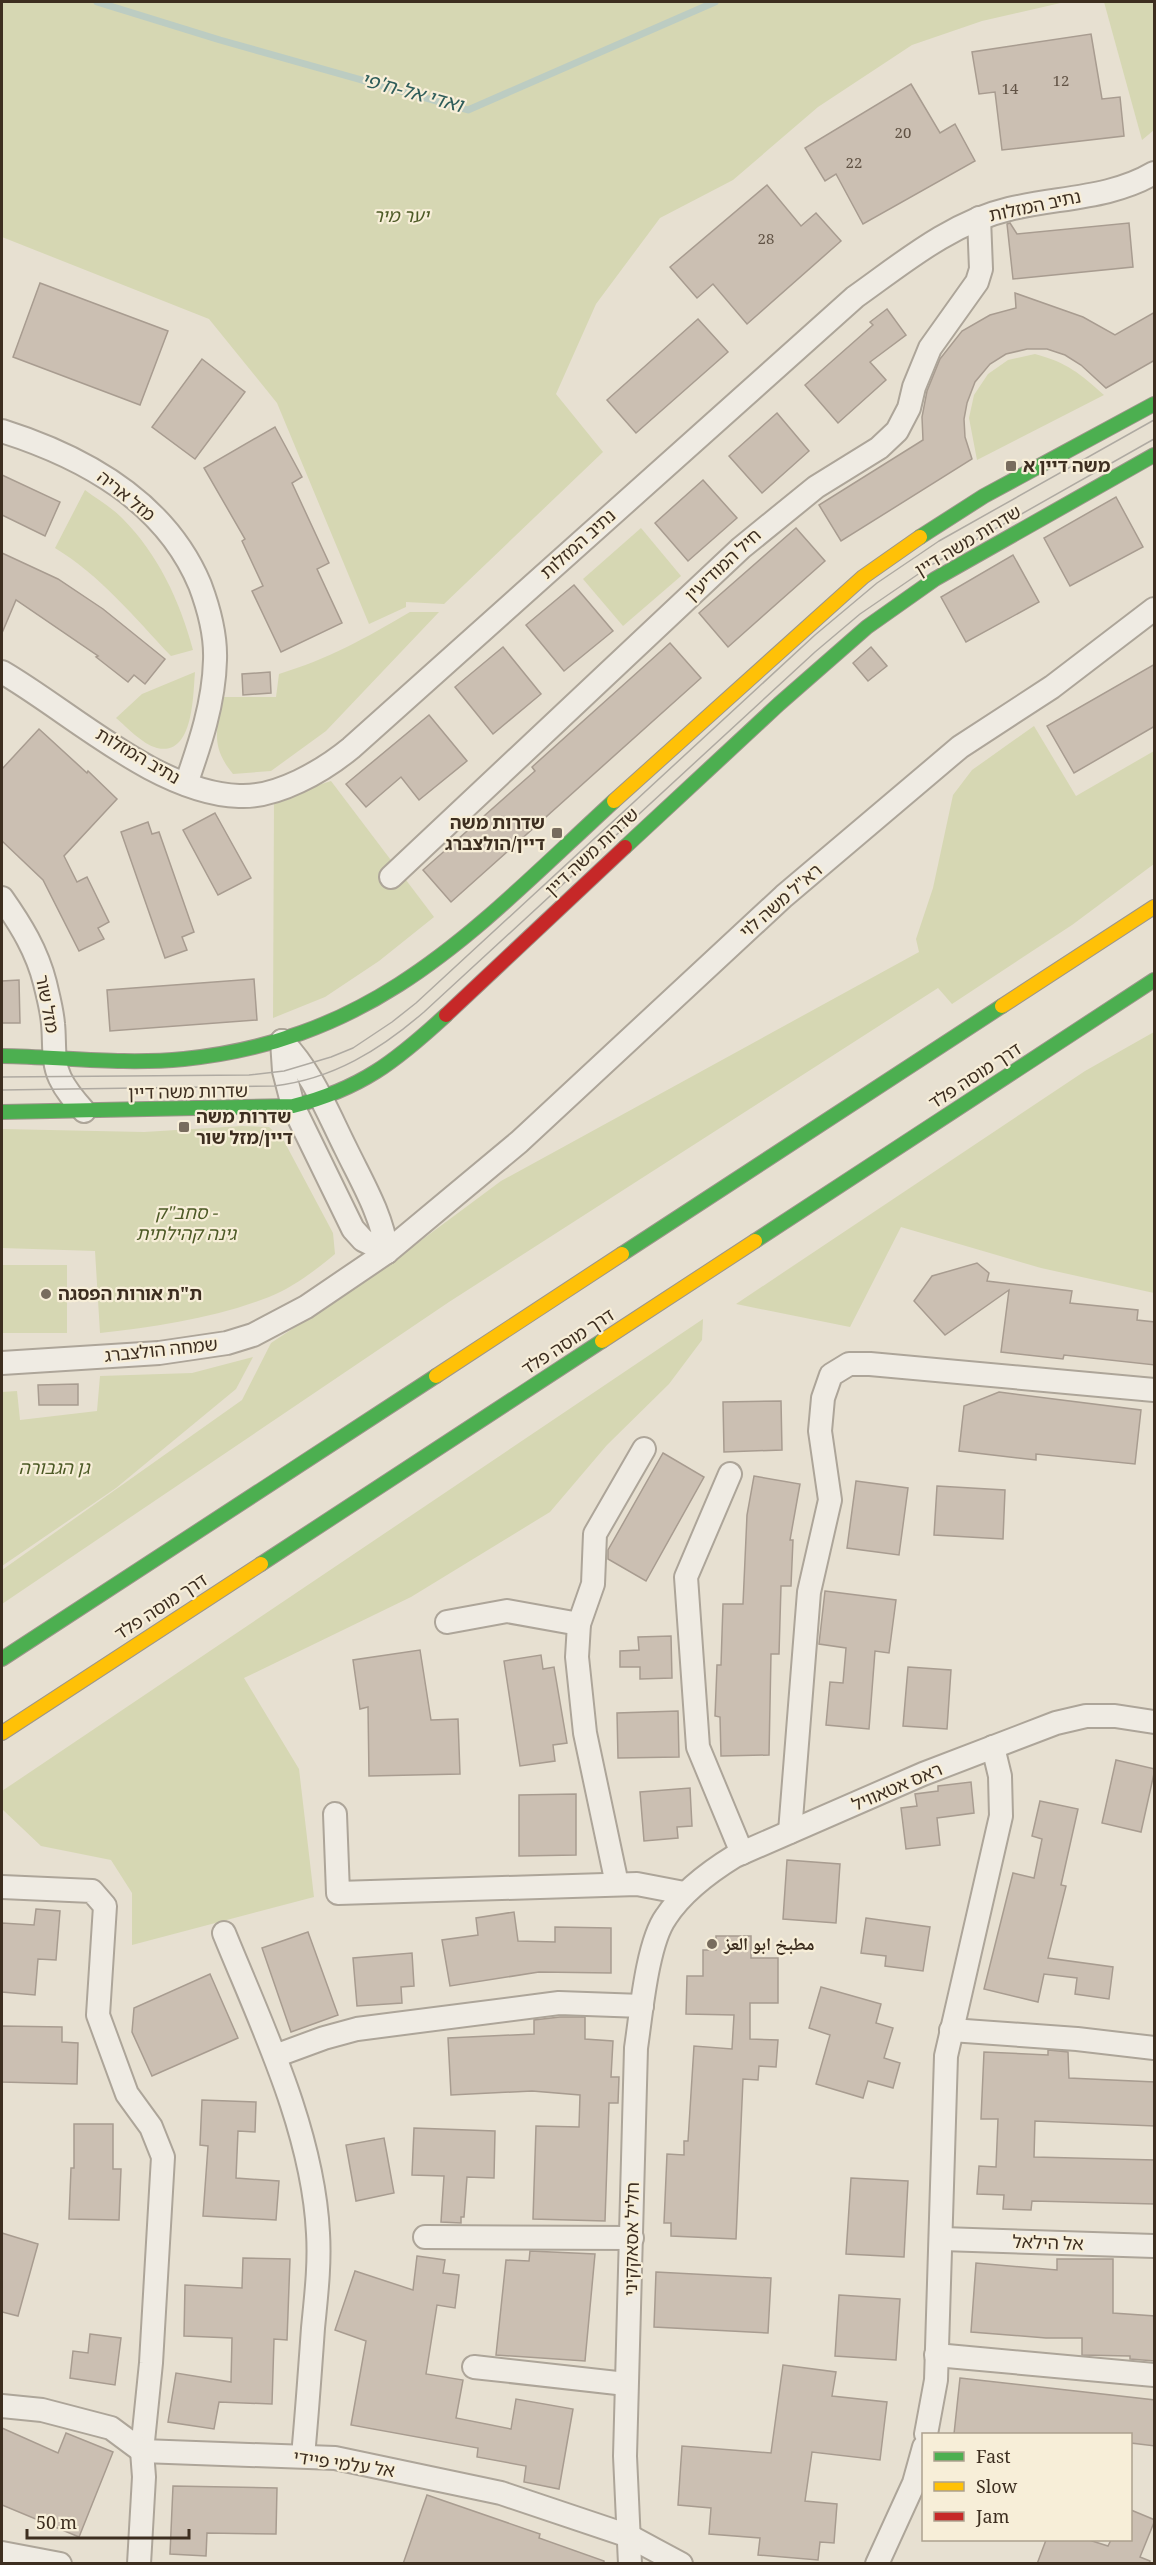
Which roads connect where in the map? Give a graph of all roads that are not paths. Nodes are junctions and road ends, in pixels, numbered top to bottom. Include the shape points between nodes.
1 (1155, 173) edge
2 (979, 218) junction
3 (1155, 404) edge
4 (2, 431) edge
5 (1155, 455) edge
6 (1155, 609) edge
7 (2, 672) edge
8 (186, 784) junction
9 (391, 878) dead end
10 (2, 898) edge
11 (1155, 907) edge
12 (1155, 980) edge
13 (282, 1041) junction
14 (2, 1056) edge
15 (54, 1057) junction
16 (321, 1099) junction
17 (293, 1106) junction
18 (84, 1111) junction
19 (2, 1112) edge
20 (428, 1218) joint
21 (387, 1252) junction
22 (2, 1363) edge
23 (1155, 1390) edge
24 (644, 1449) dead end
25 (730, 1474) dead end
26 (447, 1622) dead end
27 (579, 1624) junction
28 (2, 1659) edge
29 (1155, 1722) edge
30 (2, 1733) edge
31 (993, 1747) junction
32 (335, 1814) dead end
33 (790, 1832) junction
34 (742, 1853) junction
35 (617, 1884) junction
36 (2, 1887) edge
37 (684, 1893) junction
38 (664, 1918) joint
39 (224, 1934) dead end
40 (642, 2006) junction
41 (951, 2030) junction
42 (1155, 2048) edge
43 (275, 2056) junction
44 (425, 2237) dead end
45 (632, 2238) junction
46 (942, 2239) junction
47 (1155, 2246) edge
48 (936, 2355) junction
49 (474, 2367) dead end
50 (1155, 2375) edge
51 (626, 2384) junction
52 (2, 2406) edge
53 (926, 2433) edge
54 (142, 2451) junction
55 (922, 2454) edge
56 (303, 2456) junction
57 (629, 2536) junction
58 (2, 2553) edge
59 (60, 2564) edge
60 (139, 2564) edge
61 (630, 2564) edge
62 (681, 2564) edge
63 (877, 2564) edge

1 - 2 street, נתיב המזלות via 1108,192 1008,208
2 - 8 street, נתיב המזלות via 943,235 855,297 332,764 287,785 241,796 217,794
2 - 9 street, חיל המודיעין via 981,269 977,282 930,348 897,431 879,448 816,487 741,548
3 - 13 main road, שדרות משה דיין via 984,496 898,551 821,612 429,967 360,1009 320,1029
4 - 8 street, מזל אריה via 85,464 116,484 144,505 173,538 194,573 207,604 216,659 208,713
5 - 16 main road, שדרות משה דיין via 935,579 867,627 404,1054
6 - 20 street, רא"ל משה לוי via 1052,687 960,747 784,896 519,1142
7 - 8 street, נתיב המזלות via 132,757
10 - 15 street, מזל שור via 23,928 44,980 53,1021
11 - 28 main road
12 - 30 main road, דרך מוסה פלד
13 - 15 main road, שדרות משה דיין via 182,1059
13 - 16 street via 304,1067
13 - 17 street via 284,1071
14 - 15 main road, שדרות משה דיין
15 - 18 street, מזל שור via 59,1077
16 - 17 main road, שדרות משה דיין
16 - 21 street via 378,1214
17 - 18 main road, שדרות משה דיין
17 - 21 street via 353,1229
18 - 19 main road, שדרות משה דיין
20 - 21 street, שמחה הולצברג
21 - 22 street, שמחה הולצברג via 306,1307 253,1335 227,1343 159,1353
23 - 33 street via 870,1364 849,1364 831,1375 823,1398 820,1431 830,1500 808,1592
24 - 27 street via 595,1534 593,1584
25 - 34 street via 686,1577 698,1747
26 - 27 street via 507,1611
27 - 35 street via 577,1657 585,1733
29 - 31 street, ראס אטאוויל via 1086,1716
31 - 33 street, ראס אטאוויל
31 - 41 street via 1000,1776 1001,1816
32 - 35 street via 338,1893
33 - 34 street, ראס אטאוויל
34 - 37 street, ראס אטאוויל
35 - 37 street
36 - 54 street via 92,1891 105,1906 98,2015 128,2094 151,2127 162,2157 151,2363
37 - 38 street, ראס אטאוויל
38 - 40 street, חליל אסאקקיני
39 - 43 street
40 - 43 street via 559,2003 357,2029
40 - 45 street, חליל אסאקקיני via 636,2048
41 - 42 street
41 - 46 street via 946,2056
43 - 56 street via 298,2124 318,2232 318,2278
44 - 45 street
45 - 51 street, חליל אסאקקיני
46 - 47 street, אל הילאל
46 - 48 street
48 - 50 street
48 - 53 street via 936,2380
49 - 51 street
51 - 57 street, חליל אסאקקיני
52 - 54 street via 42,2410 111,2428
54 - 56 street, אל עלמי פיידי
54 - 60 street
55 - 63 street via 914,2482
56 - 57 street, אל עלמי פיידי via 335,2458 501,2493
57 - 61 street, חליל אסאקקיני
57 - 62 street, אל עלמי פיידי
58 - 59 street

